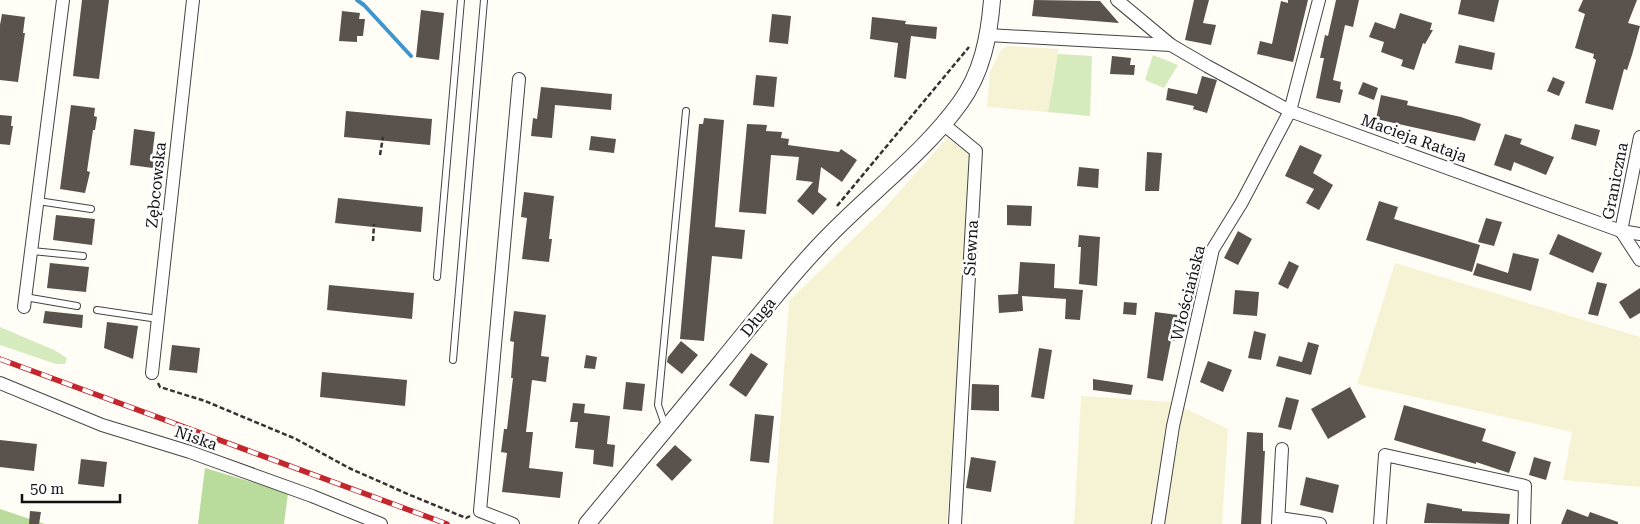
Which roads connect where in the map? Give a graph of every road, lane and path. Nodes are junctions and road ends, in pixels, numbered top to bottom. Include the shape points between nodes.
1 (63, 0) edge
2 (193, 0) edge
3 (461, 0) edge
4 (484, 0) edge
5 (992, 0) edge
6 (1117, 0) edge
7 (1320, 0) edge
8 (988, 35) junction
9 (1171, 45) junction
10 (518, 79) dead end
11 (686, 111) dead end
12 (1290, 111) junction
13 (944, 124) junction
14 (383, 137) dead end
15 (1640, 137) edge
16 (380, 155) dead end
17 (38, 201) junction
18 (91, 209) dead end
19 (374, 224) dead end
20 (1621, 231) junction
21 (1640, 234) edge
22 (373, 241) dead end
23 (32, 251) junction
24 (83, 256) dead end
25 (1640, 260) edge
26 (437, 277) dead end
27 (25, 302) joint
28 (77, 306) dead end
29 (97, 310) dead end
30 (158, 320) junction
31 (452, 360) dead end
32 (152, 373) joint
33 (0, 383) edge
34 (666, 429) junction
35 (1282, 449) dead end
36 (480, 511) junction
37 (1278, 521) edge
38 (381, 524) edge
39 (513, 524) edge
40 (587, 524) edge
41 (955, 524) edge
42 (1158, 524) edge
43 (1320, 524) edge
44 (1380, 524) edge
45 (1524, 524) edge

1 - 17 street
2 - 30 street, Zębcowska
3 - 26 lane
4 - 31 lane
5 - 8 street
6 - 9 street, Macieja Rataja
7 - 12 street, Włościańska
8 - 9 street, Macieja Rataja
8 - 13 street via 972,83
9 - 12 street, Macieja Rataja
10 - 36 street
11 - 34 lane via 658,406
12 - 20 street, Macieja Rataja
12 - 42 street, Włościańska via 1213,249 1173,426
13 - 34 street, Długa via 820,245
13 - 41 street, Siewna via 976,151
14 - 16 path
15 - 20 street, Graniczna
17 - 18 lane
17 - 23 street
19 - 22 path
20 - 21 street, Macieja Rataja
20 - 25 street
23 - 24 lane
23 - 27 street
27 - 28 lane
29 - 30 lane
30 - 32 street, Zębcowska
32 - 36 path via 160,387 205,401 296,439 348,468 410,496 466,518
33 - 38 street, Niska via 102,424 190,452
34 - 40 street, Długa
35 - 37 street
36 - 39 street
37 - 43 street
44 - 45 street via 1385,455 1525,486

